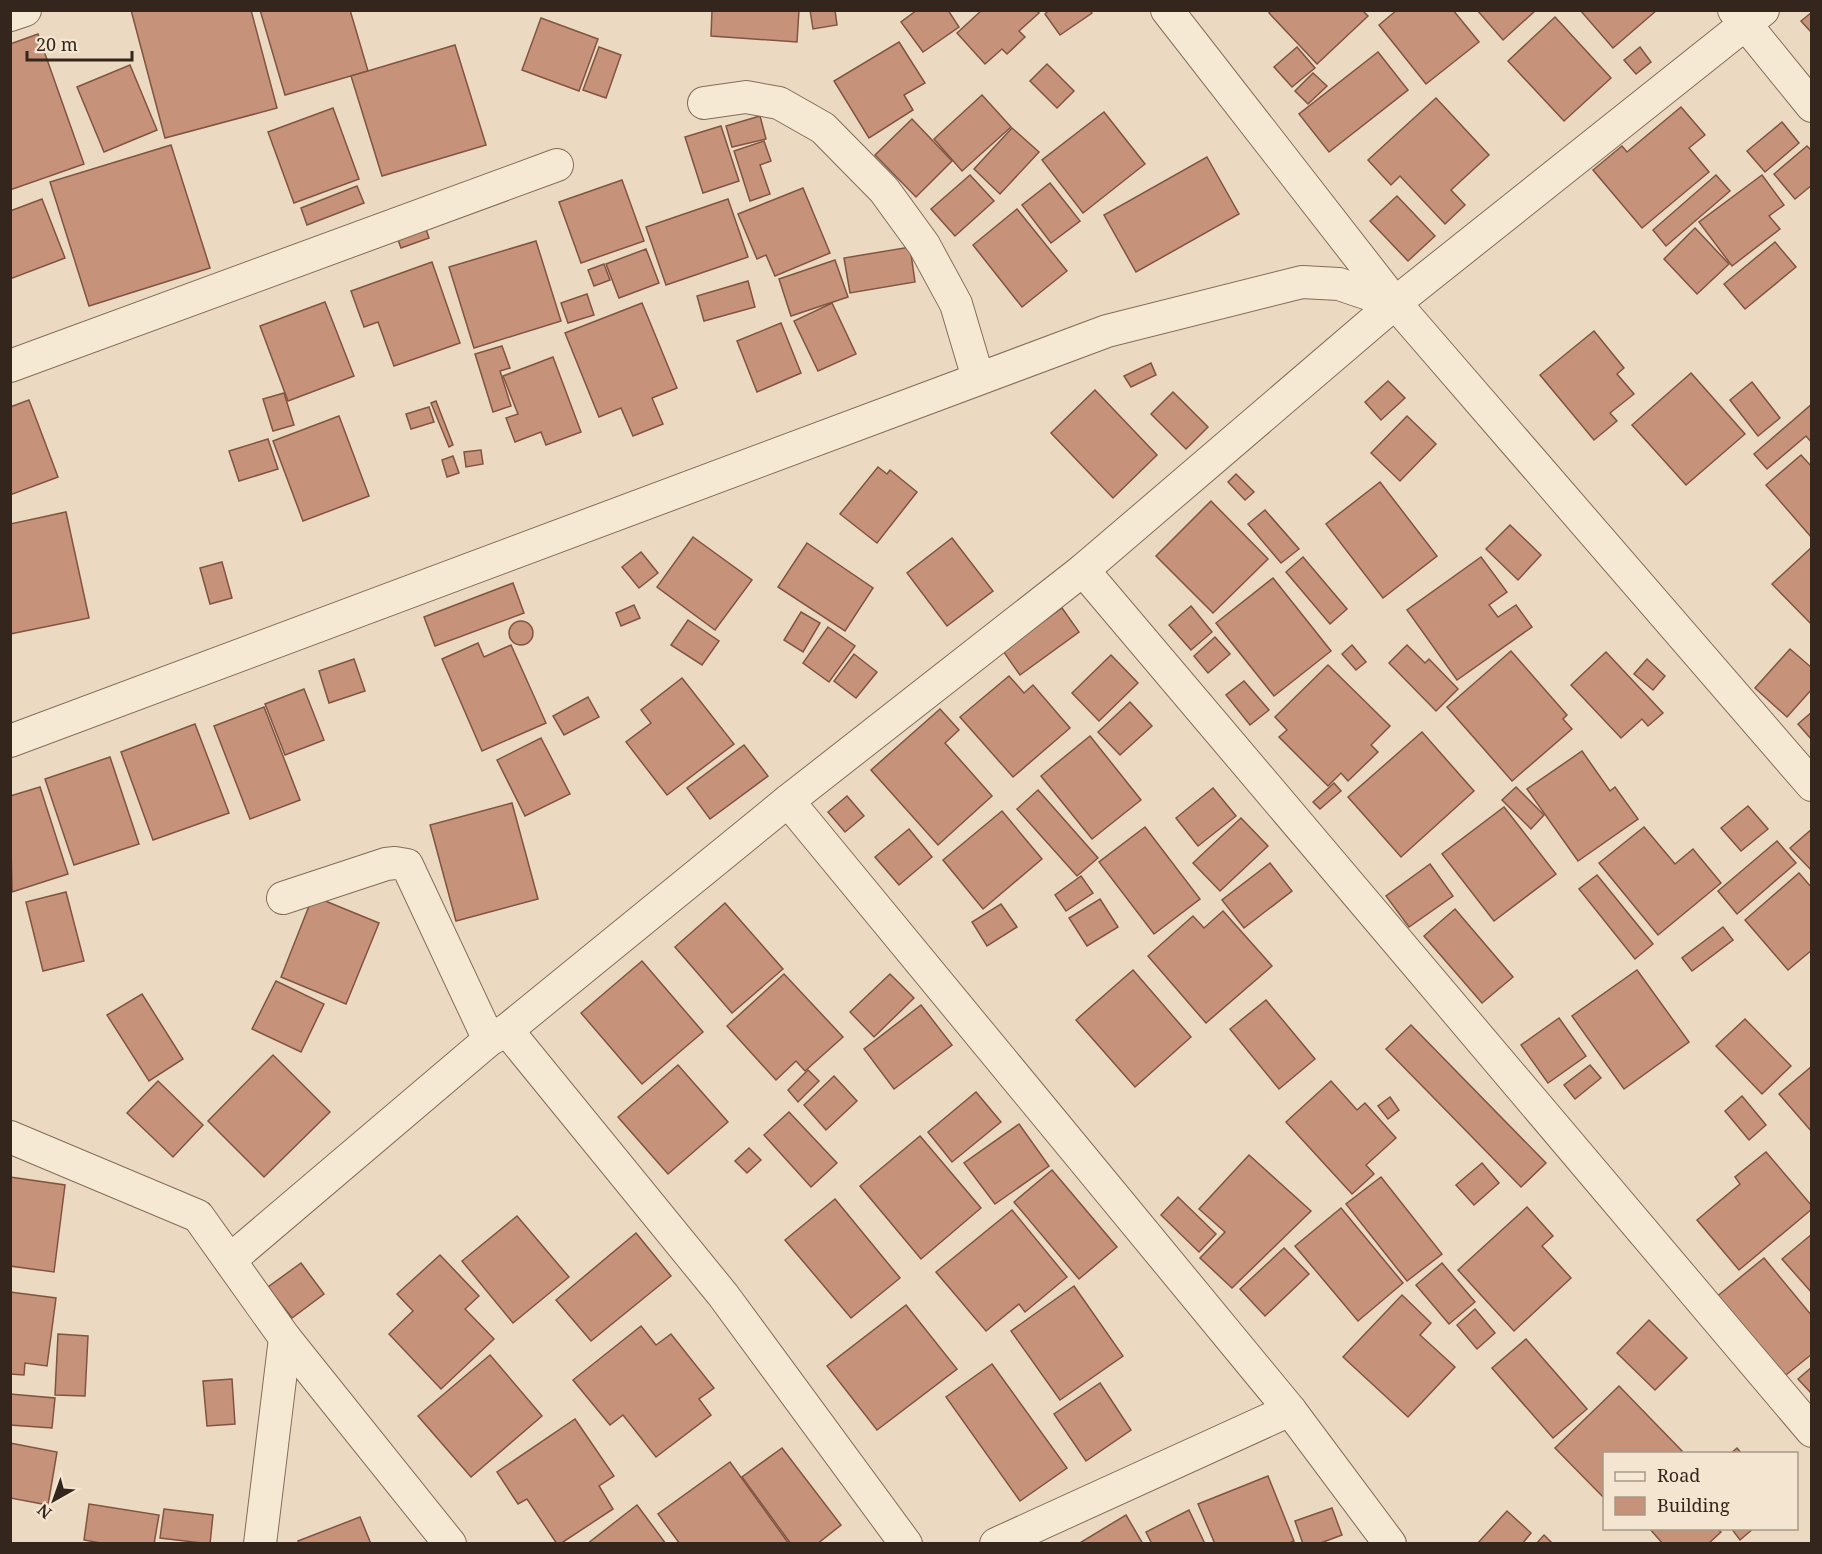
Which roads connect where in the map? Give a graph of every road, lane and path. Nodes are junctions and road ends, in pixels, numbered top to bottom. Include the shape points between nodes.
1 (24, 10) edge
2 (1167, 10) edge
3 (10, 15) edge
4 (1747, 15) edge
5 (704, 103) dead end
6 (1812, 106) edge
7 (557, 165) dead end
8 (1395, 303) junction
9 (10, 366) edge
10 (978, 378) junction
11 (1083, 570) junction
12 (10, 741) edge
13 (1812, 785) edge
14 (788, 801) junction
15 (283, 898) dead end
16 (498, 1035) junction
17 (10, 1137) edge
18 (230, 1260) junction
19 (285, 1338) junction
20 (1290, 1410) junction
21 (1812, 1431) edge
22 (260, 1544) edge
23 (450, 1544) edge
24 (906, 1544) edge
25 (996, 1544) edge
26 (1390, 1544) edge

1 - 3 street
2 - 8 street
4 - 6 street
4 - 8 street
5 - 10 street via 746,97 779,103 823,128 884,190 924,245 956,304
7 - 9 street
8 - 10 street via 1339,284 1302,282 1107,331
8 - 11 street
8 - 13 street
10 - 12 street
11 - 14 street
11 - 21 street
14 - 16 street
14 - 20 street
15 - 16 street via 386,864 407,865
16 - 18 street
16 - 24 street via 723,1295
17 - 18 street via 198,1216
18 - 19 street
19 - 22 street
19 - 23 street
20 - 25 street
20 - 26 street

